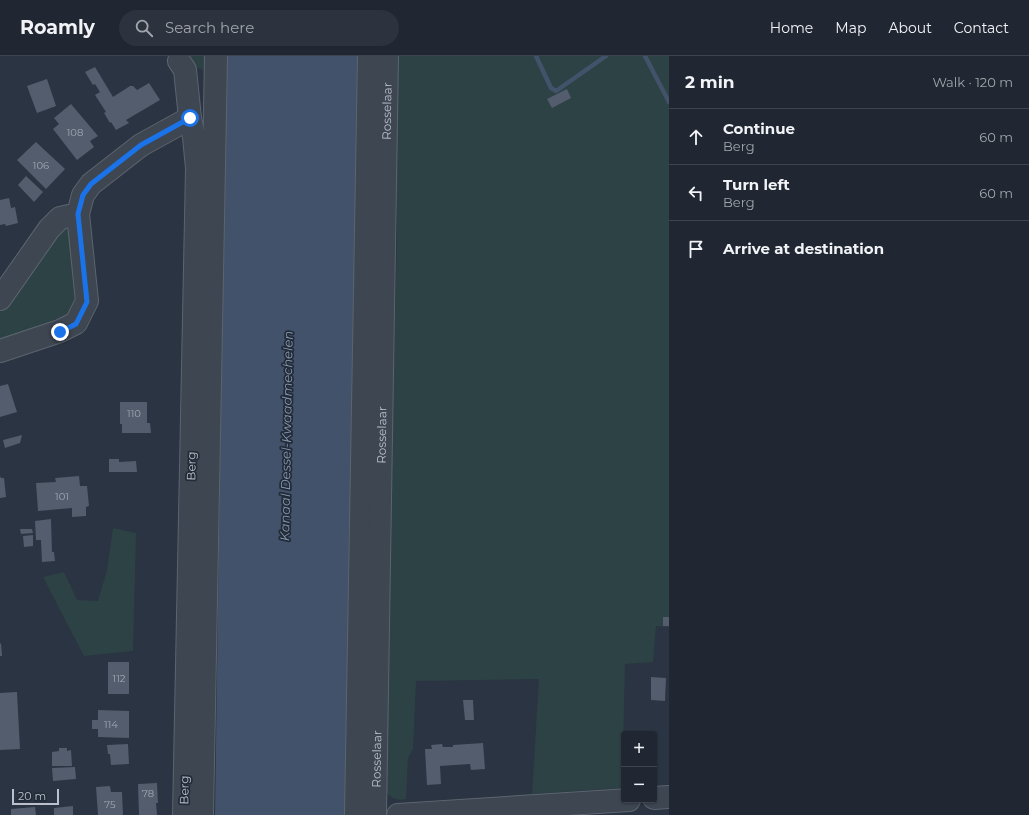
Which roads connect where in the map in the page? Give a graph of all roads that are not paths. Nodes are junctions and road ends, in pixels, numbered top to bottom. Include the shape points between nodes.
1 (216, 56) edge
2 (369, 56) edge
3 (387, 56) edge
4 (179, 61) dead end
5 (190, 118) junction
6 (78, 214) junction
7 (0, 299) edge
8 (0, 351) edge
9 (669, 797) edge
10 (657, 798) edge
11 (621, 801) edge
12 (184, 815) edge
13 (202, 815) edge
14 (356, 815) edge
15 (374, 815) edge
16 (398, 815) edge

1 - 13 street
2 - 14 street
3 - 15 street, Rosselaar
4 - 5 street, Berg via 185,70
5 - 6 street via 141,145 91,184 83,195
5 - 12 street, Berg via 197,168
6 - 7 street via 60,218
6 - 8 street via 87,302 76,324 60,332
9 - 10 street
11 - 16 street

